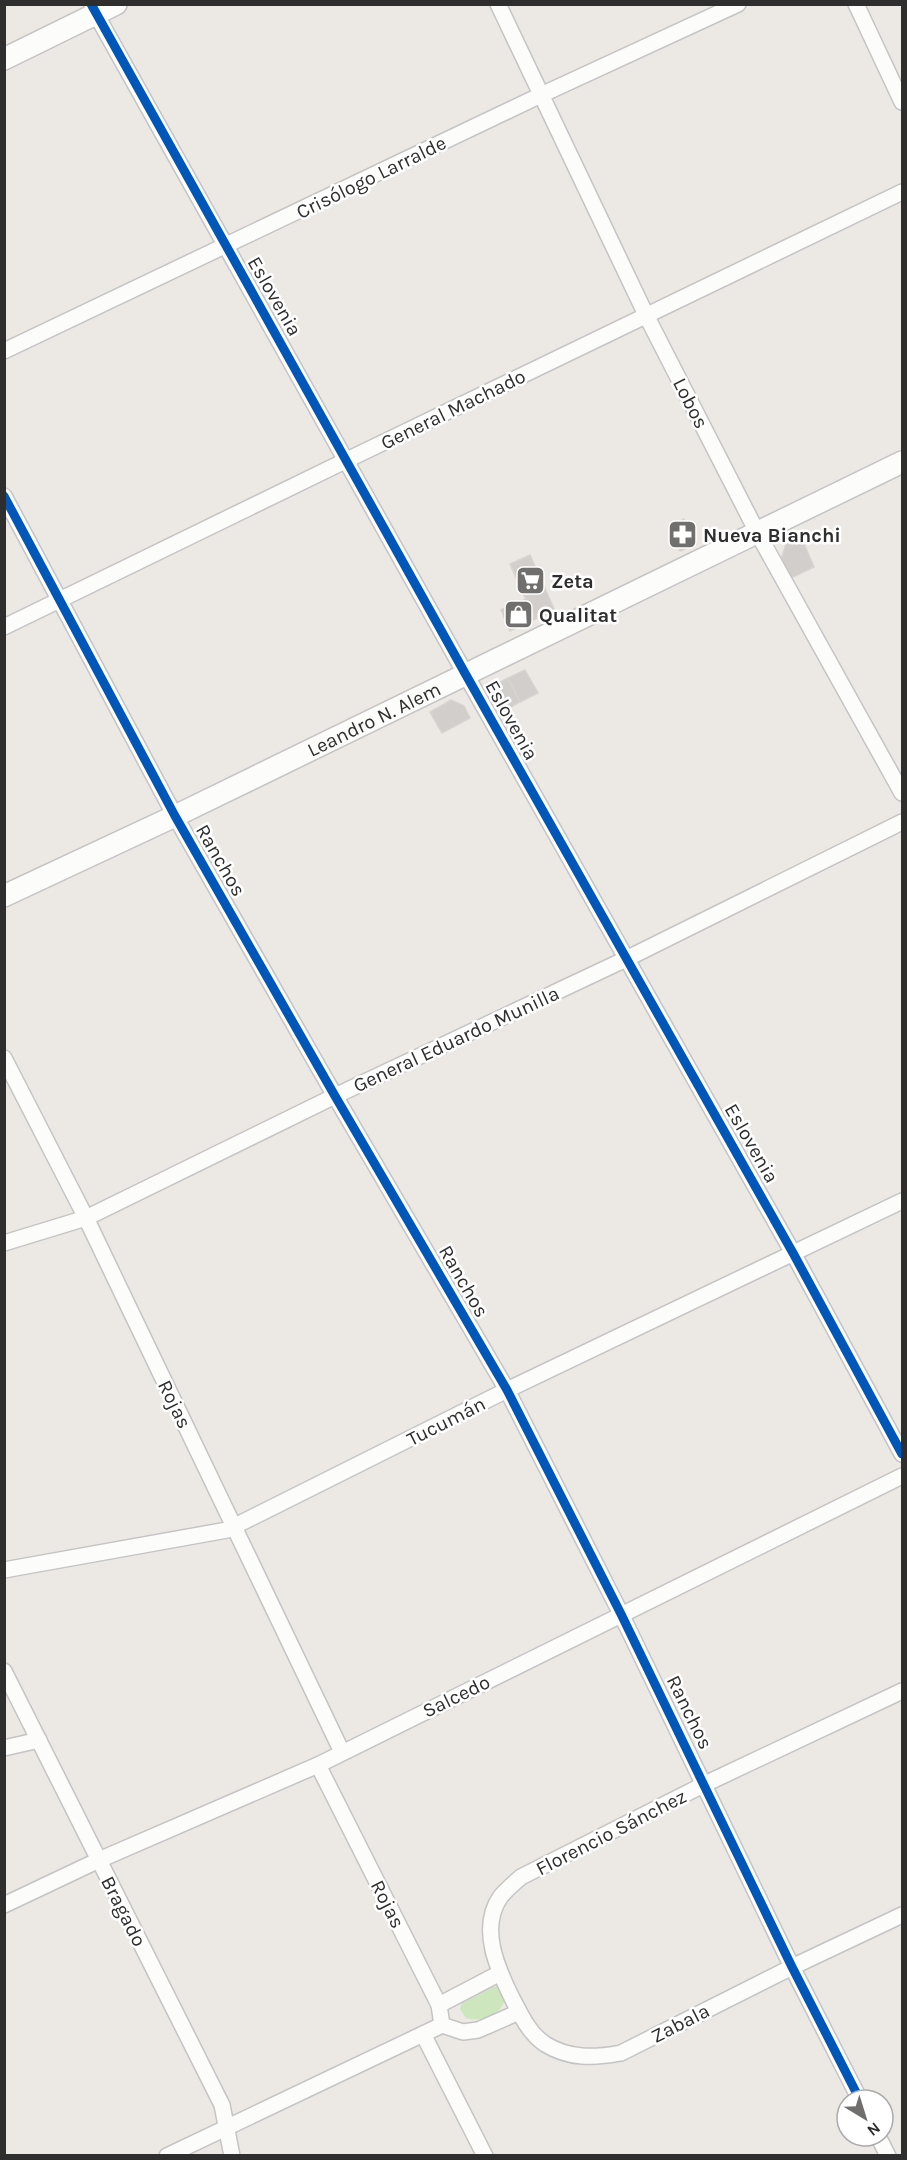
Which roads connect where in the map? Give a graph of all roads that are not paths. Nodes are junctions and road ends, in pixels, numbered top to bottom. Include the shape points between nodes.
1 (116, 4) edge
2 (498, 4) edge
3 (738, 4) edge
4 (856, 4) edge
5 (93, 9) edge
6 (4, 59) edge
7 (542, 95) junction
8 (903, 102) edge
9 (903, 192) edge
10 (226, 247) junction
11 (646, 315) junction
12 (4, 351) edge
13 (347, 460) junction
14 (903, 462) edge
15 (4, 496) edge
16 (757, 532) junction
17 (61, 601) junction
18 (4, 627) edge
19 (466, 675) junction
20 (903, 793) edge
21 (175, 816) junction
22 (903, 822) edge
23 (4, 896) edge
24 (626, 959) junction
25 (4, 1058) edge
26 (335, 1096) junction
27 (903, 1201) edge
28 (86, 1218) junction
29 (4, 1243) edge
30 (793, 1253) junction
31 (507, 1390) junction
32 (903, 1454) edge
33 (903, 1476) edge
34 (234, 1527) junction
35 (4, 1570) edge
36 (621, 1614) junction
37 (4, 1671) edge
38 (903, 1691) edge
39 (39, 1740) junction
40 (4, 1748) edge
41 (342, 1752) junction
42 (318, 1765) junction
43 (705, 1785) junction
44 (99, 1860) junction
45 (4, 1905) edge
46 (903, 1915) edge
47 (792, 1967) junction
48 (500, 1973) junction
49 (439, 2005) junction
50 (519, 2012) junction
51 (442, 2025) junction
52 (423, 2034) junction
53 (854, 2088) edge
54 (226, 2127) junction
55 (167, 2156) edge
56 (232, 2156) edge
57 (485, 2156) edge

1 - 5 street
2 - 7 street, Lobos
3 - 7 street, Crisólogo Larralde
4 - 8 street
5 - 6 street
5 - 10 street, Eslovenia
7 - 10 street, Crisólogo Larralde
7 - 11 street, Lobos
9 - 11 street, General Machado
10 - 12 street, Crisólogo Larralde
10 - 13 street, Eslovenia
11 - 13 street, General Machado
11 - 16 street, Lobos
13 - 17 street, General Machado
13 - 19 street, Eslovenia
14 - 16 street, Leandro N. Alem
15 - 17 street, Ranchos
16 - 19 street, Leandro N. Alem
16 - 20 street, Lobos
17 - 18 street, General Machado
17 - 21 street, Ranchos
19 - 21 street, Leandro N. Alem
19 - 24 street, Eslovenia
21 - 23 street, Leandro N. Alem
21 - 26 street, Ranchos
22 - 24 street, General Eduardo Munilla
24 - 26 street, General Eduardo Munilla
24 - 30 street, Eslovenia
25 - 28 street, Rojas
26 - 28 street, General Eduardo Munilla
26 - 31 street, Ranchos
27 - 30 street, Tucumán
28 - 29 street, General Eduardo Munilla
28 - 34 street, Rojas
30 - 31 street, Tucumán
30 - 32 street, Eslovenia
31 - 34 street, Tucumán
31 - 36 street, Ranchos
33 - 36 street, Salcedo
34 - 35 street, Tucumán
34 - 41 street, Rojas
36 - 41 street, Salcedo
36 - 43 street, Ranchos
37 - 39 street, Bragado
38 - 43 street, Florencio Sánchez
39 - 40 street
39 - 44 street, Bragado
41 - 42 street, Salcedo
42 - 44 street, Salcedo
42 - 49 street, Rojas
43 - 47 street, Ranchos
43 - 48 street, Florencio Sánchez via 521,1877 509,1888 492,1917 493,1954
44 - 45 street, Salcedo
44 - 54 street, Bragado via 222,2105
46 - 47 street, Zabala
47 - 50 street, Zabala via 621,2053 601,2057 565,2054 546,2044 531,2033
47 - 53 street, Ranchos
48 - 49 street
48 - 50 street, Florencio Sánchez
49 - 51 street, Rojas
50 - 51 street via 478,2030 463,2032
51 - 52 street
52 - 54 street
52 - 57 street
54 - 55 street
54 - 56 street, Bragado

